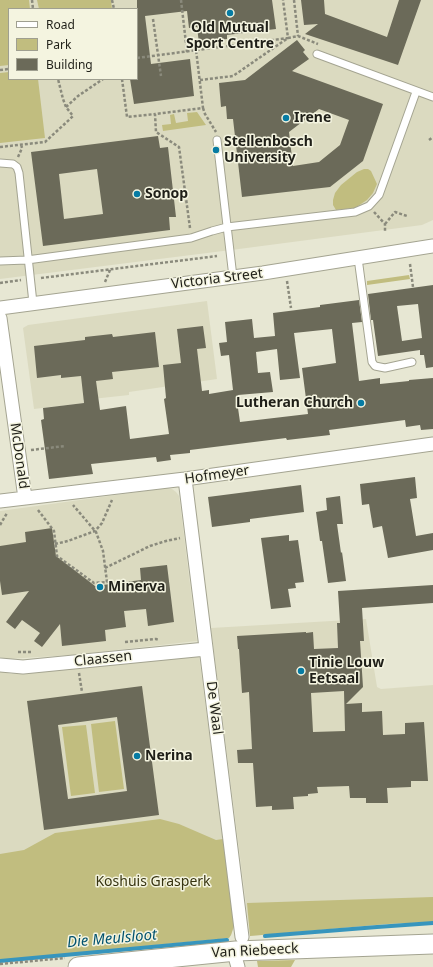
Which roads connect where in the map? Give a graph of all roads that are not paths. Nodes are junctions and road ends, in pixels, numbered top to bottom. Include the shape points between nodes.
1 (317, 54) dead end
2 (416, 92) junction
3 (433, 97) edge
4 (217, 140) road end
5 (0, 163) edge
6 (228, 228) junction
7 (433, 246) edge
8 (358, 258) junction
9 (27, 260) junction
10 (0, 261) edge
11 (233, 277) junction
12 (33, 303) junction
13 (0, 308) edge
14 (0, 318) edge
15 (412, 362) dead end
16 (433, 444) edge
17 (185, 479) junction
18 (25, 498) junction
19 (0, 501) edge
20 (206, 649) junction
21 (0, 665) edge
22 (433, 944) edge
23 (239, 952) edge
24 (78, 967) edge

1 - 2 lane
2 - 3 lane
2 - 6 lane via 379,195 369,206 355,212
4 - 6 lane
5 - 9 lane via 13,164 19,173
6 - 9 lane via 191,238
6 - 11 lane
7 - 8 street, Victoria Street
8 - 11 street, Victoria Street
8 - 15 lane via 374,366 385,368
9 - 10 lane
9 - 12 lane
11 - 12 street, Victoria Street
12 - 13 street, Victoria Street
14 - 18 street, McDonald
16 - 17 street, Hofmeyer
17 - 18 street, Hofmeyer
17 - 20 street, De Waal
18 - 19 street, Hofmeyer
20 - 21 street, Claassen via 22,667
20 - 23 street, De Waal
22 - 23 street, Van Riebeeck
23 - 24 street, Van Riebeeck

